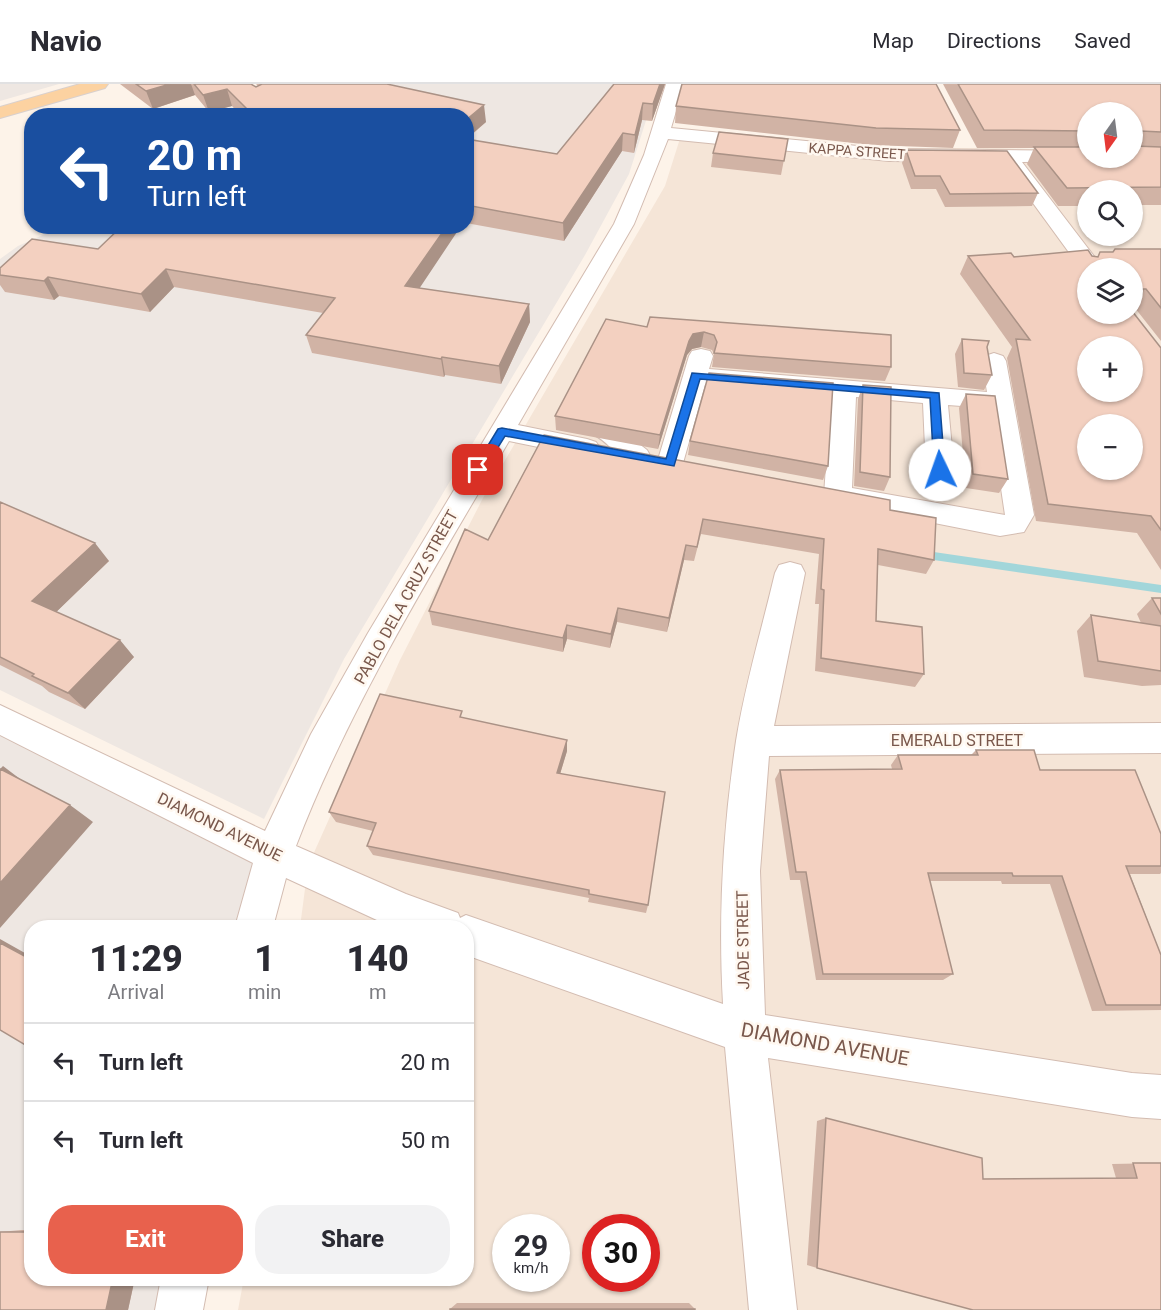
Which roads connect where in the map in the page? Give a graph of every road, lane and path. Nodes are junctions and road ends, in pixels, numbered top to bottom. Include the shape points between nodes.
1 (99, 84) edge
2 (675, 84) edge
3 (0, 113) edge
4 (662, 133) junction
5 (959, 135) edge
6 (969, 156) junction
7 (1008, 156) junction
8 (1077, 157) edge
9 (1091, 258) edge
10 (994, 361) dead end
11 (844, 388) junction
12 (935, 395) junction
13 (1000, 401) junction
14 (508, 421) junction
15 (940, 470) dead end
16 (790, 573) dead end
17 (0, 718) edge
18 (1161, 738) edge
19 (753, 741) junction
20 (273, 854) junction
21 (256, 920) edge
22 (424, 920) edge
23 (474, 938) edge
24 (744, 1033) junction
25 (1161, 1097) edge
26 (184, 1286) edge
27 (179, 1310) edge
28 (773, 1310) edge

1 - 3 main road
2 - 4 street, PABLO DELA CRUZ STREET
4 - 6 street, KAPPA STREET via 869,153
4 - 14 street, PABLO DELA CRUZ STREET via 645,183 624,224
5 - 6 street
6 - 7 street, KAPPA STREET
7 - 8 street, KAPPA STREET
7 - 9 street
10 - 13 street
11 - 12 street
11 - 13 street via 827,493 1000,526 1014,525 1020,515
11 - 14 street via 698,366 681,465
12 - 13 street
12 - 15 street
14 - 20 street, PABLO DELA CRUZ STREET via 367,665 296,800
16 - 19 street, JADE STREET
17 - 20 street, DIAMOND AVENUE
18 - 19 street, EMERALD STREET
19 - 24 street, JADE STREET via 742,890
20 - 21 street, PABLO DELA CRUZ STREET
20 - 22 street, DIAMOND AVENUE
23 - 24 street, DIAMOND AVENUE
24 - 25 street, DIAMOND AVENUE
24 - 28 street, JADE STREET
26 - 27 street

